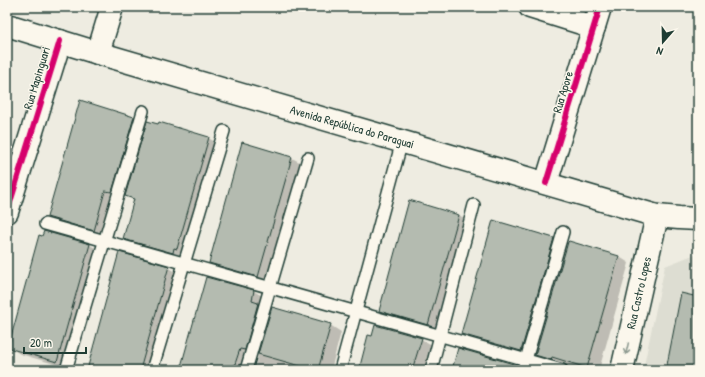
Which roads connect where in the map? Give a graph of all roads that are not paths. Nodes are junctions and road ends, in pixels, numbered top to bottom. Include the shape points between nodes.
1 (112, 7) edge
2 (530, 7) edge
3 (597, 17) edge
4 (7, 25) edge
5 (60, 41) junction
6 (98, 53) junction
7 (143, 111) dead end
8 (224, 131) dead end
9 (402, 142) junction
10 (308, 158) dead end
11 (546, 183) junction
12 (11, 188) edge
13 (474, 205) dead end
14 (7, 212) edge
15 (657, 216) junction
16 (698, 219) edge
17 (45, 224) dead end
18 (563, 232) dead end
19 (104, 240) junction
20 (184, 263) junction
21 (270, 288) junction
22 (356, 312) junction
23 (440, 336) junction
24 (524, 365) edge
25 (66, 370) edge
26 (152, 370) edge
27 (246, 370) edge
28 (340, 370) edge
29 (431, 370) edge
30 (562, 370) edge
31 (622, 370) edge

1 - 6 main road
2 - 3 main road
3 - 11 main road, Rua Apore
4 - 5 main road, Avenida República do Paraguai
5 - 6 main road, Avenida República do Paraguai
5 - 12 main road, Rua Mapinguari
6 - 9 main road, Avenida República do Paraguai
7 - 19 lane
8 - 20 lane
9 - 11 main road, Avenida República do Paraguai
9 - 22 lane
10 - 21 lane
11 - 15 main road, Avenida República do Paraguai
12 - 14 main road, Rua Mapinguari
13 - 23 lane
15 - 16 main road, Avenida República do Paraguai
15 -> 31 main road, Rua Castro Lopes
17 - 19 lane
18 - 24 lane
19 - 20 lane
19 - 25 lane
20 - 21 lane
20 - 26 lane
21 - 22 lane
21 - 27 lane
22 - 23 lane
22 - 28 lane
23 - 24 lane
23 - 29 lane
24 - 30 lane

